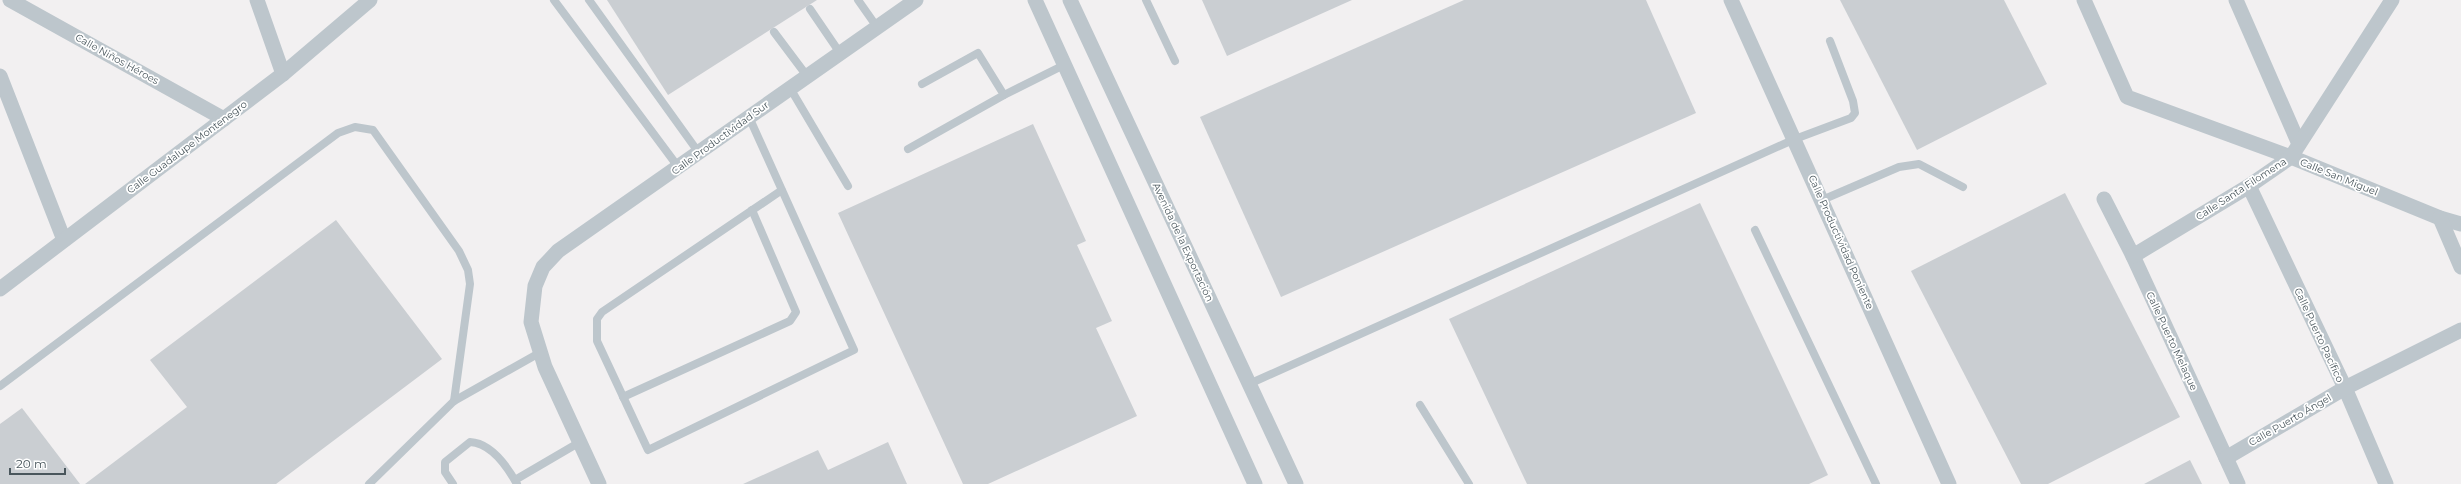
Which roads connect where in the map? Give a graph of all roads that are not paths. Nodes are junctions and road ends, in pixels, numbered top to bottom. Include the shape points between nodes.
1 (10, 0) edge
2 (257, 0) edge
3 (370, 0) edge
4 (554, 0) edge
5 (588, 0) edge
6 (858, 0) edge
7 (916, 0) edge
8 (1035, 0) edge
9 (1070, 0) edge
10 (1146, 0) edge
11 (1731, 0) edge
12 (2084, 0) edge
13 (2236, 0) edge
14 (2392, 0) edge
15 (810, 9) dead end
16 (877, 27) junction
17 (774, 32) dead end
18 (1830, 40) dead end
19 (840, 53) junction
20 (1175, 61) dead end
21 (1064, 65) junction
22 (283, 74) junction
23 (0, 76) edge
24 (807, 76) junction
25 (922, 84) dead end
26 (790, 88) junction
27 (1004, 94) junction
28 (749, 117) junction
29 (224, 118) junction
30 (1795, 139) junction
31 (908, 149) dead end
32 (2295, 150) junction
33 (699, 153) junction
34 (679, 168) junction
35 (848, 186) dead end
36 (2249, 186) junction
37 (1963, 187) dead end
38 (782, 190) junction
39 (2104, 198) dead end
40 (1822, 200) junction
41 (752, 210) junction
42 (2440, 218) junction
43 (2461, 223) edge
44 (1755, 230) dead end
45 (64, 240) junction
46 (2133, 256) junction
47 (2461, 267) edge
48 (0, 289) edge
49 (2461, 330) edge
50 (541, 352) junction
51 (1249, 384) junction
52 (0, 386) edge
53 (2344, 388) junction
54 (623, 397) junction
55 (454, 401) junction
56 (1420, 404) dead end
57 (580, 442) junction
58 (2226, 458) junction
59 (516, 482) edge
60 (369, 484) edge
61 (453, 484) edge
62 (599, 484) edge
63 (1255, 484) edge
64 (1296, 484) edge
65 (1469, 484) edge
66 (1876, 484) edge
67 (1950, 484) edge
68 (2238, 484) edge
69 (2386, 484) edge

1 - 29 street, Calle Niños Héroes
2 - 22 street
3 - 22 street, Calle Guadalupe Montenegro
4 - 34 lane
5 - 33 lane
6 - 16 lane
7 - 16 street, Calle Productividad Sur
8 - 21 street
9 - 51 street, Avenida de la Exportación
10 - 20 lane
11 - 30 street, Calle Productividad Poniente
12 - 32 street, Calle San Miguel via 2127,97
13 - 32 street
14 - 32 street, Calle Santa Filomena
15 - 19 lane
16 - 19 street, Calle Productividad Sur
17 - 24 lane
18 - 30 lane via 1853,100 1855,113 1851,118
19 - 24 street, Calle Productividad Sur
21 - 27 lane
21 - 63 street
22 - 29 street, Calle Guadalupe Montenegro
23 - 45 street
24 - 26 street, Calle Productividad Sur
25 - 27 lane via 978,53
26 - 28 street, Calle Productividad Sur
26 - 35 lane
27 - 31 lane
28 - 33 street, Calle Productividad Sur
28 - 38 lane
29 - 45 street, Calle Guadalupe Montenegro
30 - 40 street, Calle Productividad Poniente
30 - 51 lane
32 - 36 street, Calle Santa Filomena
32 - 42 street, Calle San Miguel
33 - 34 street, Calle Productividad Sur
34 - 50 street, Calle Productividad Sur via 558,251 543,267 535,286 531,322
36 - 46 street, Calle Santa Filomena
36 - 53 street, Calle Puerto Pacífico
37 - 40 lane via 1919,164 1911,164
38 - 41 lane
38 - 54 lane via 854,350 648,450
39 - 46 street, Calle Puerto Melaque
40 - 67 street, Calle Productividad Poniente
41 - 54 lane via 597,319 597,340
41 - 54 lane via 796,312 794,318
42 - 43 street, Calle San Miguel
42 - 47 street
44 - 66 lane
45 - 48 street, Calle Guadalupe Montenegro
46 - 58 street, Calle Puerto Melaque
49 - 53 street, Calle Puerto Ángel
50 - 55 lane
50 - 57 street, Calle Productividad Sur via 545,368
51 - 64 street, Avenida de la Exportación
52 - 55 lane via 338,133 355,127 373,130 459,251 468,270 470,284
53 - 58 street, Calle Puerto Ángel
53 - 69 street, Calle Puerto Pacífico
55 - 60 lane
56 - 65 lane
57 - 59 lane
57 - 62 street, Calle Productividad Sur
58 - 68 street, Calle Puerto Melaque
59 - 61 lane via 489,448 481,443 470,442 445,462 445,472

